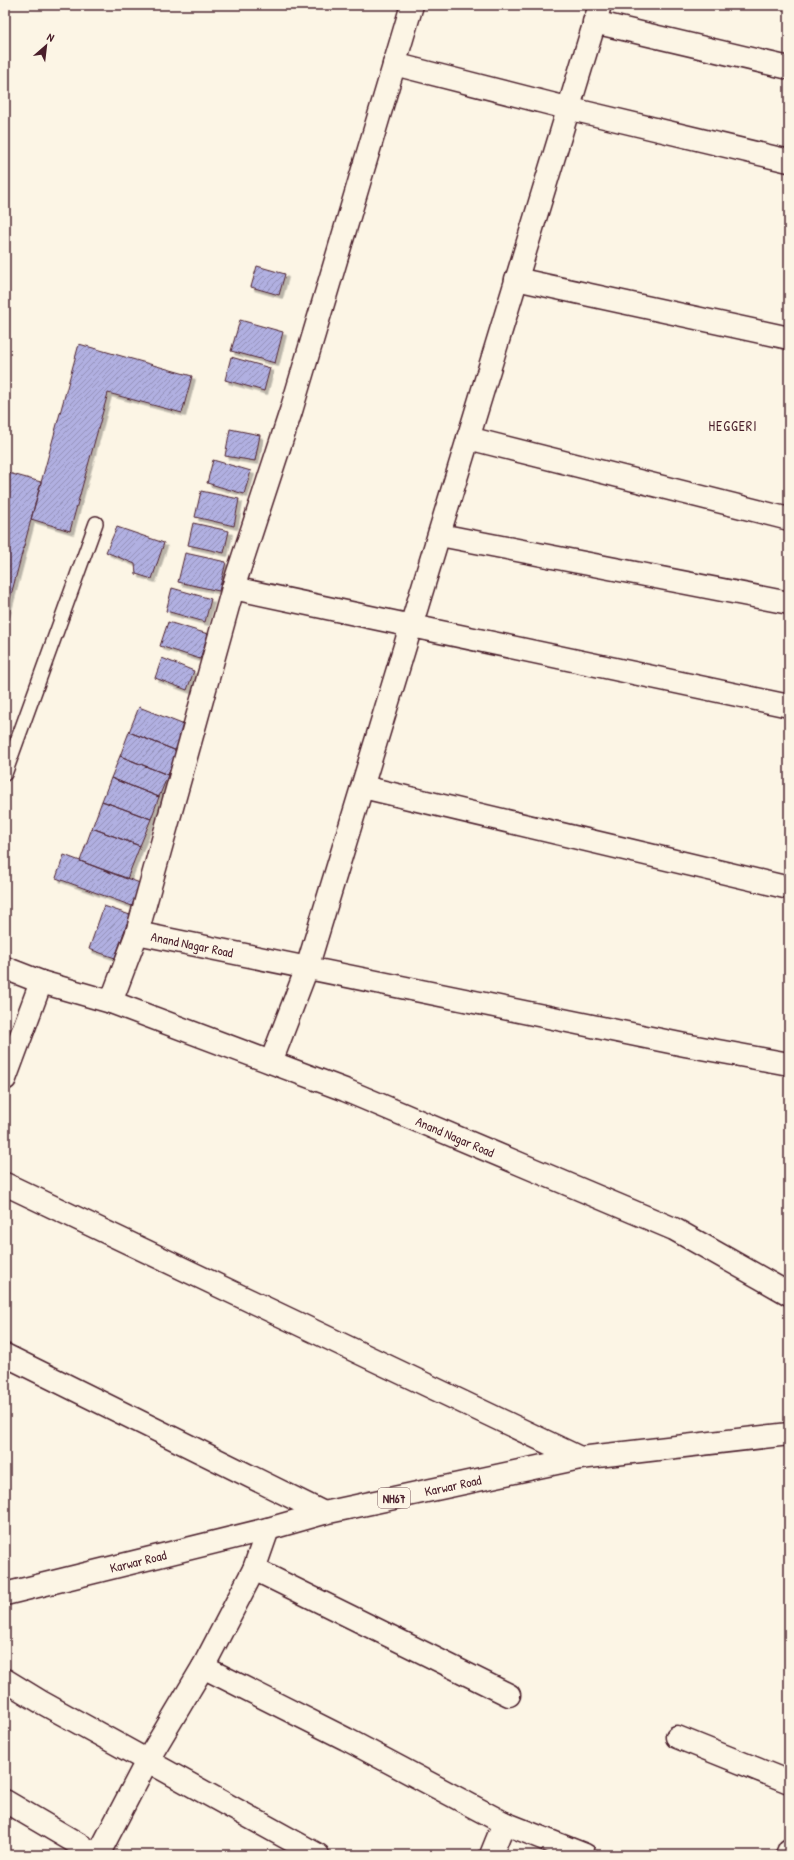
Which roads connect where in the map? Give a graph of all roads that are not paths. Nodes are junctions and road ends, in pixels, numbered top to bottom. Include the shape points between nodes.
1 (412, 5) edge
2 (597, 14) edge
3 (394, 64) junction
4 (789, 68) edge
5 (567, 108) junction
6 (789, 160) edge
7 (516, 279) junction
8 (789, 338) edge
9 (468, 438) junction
10 (789, 519) edge
11 (96, 523) dead end
12 (440, 535) junction
13 (233, 588) junction
14 (789, 603) edge
15 (412, 626) junction
16 (789, 706) edge
17 (5, 774) edge
18 (363, 787) junction
19 (789, 888) edge
20 (137, 933) junction
21 (5, 968) edge
22 (307, 968) junction
23 (41, 982) junction
24 (111, 1002) junction
25 (271, 1062) junction
26 (789, 1064) edge
27 (5, 1079) edge
28 (5, 1184) edge
29 (789, 1294) edge
30 (5, 1355) edge
31 (789, 1434) edge
32 (580, 1458) junction
33 (324, 1513) junction
34 (268, 1529) junction
35 (254, 1569) junction
36 (5, 1594) edge
37 (203, 1667) junction
38 (5, 1680) edge
39 (508, 1695) dead end
40 (677, 1737) dead end
41 (147, 1761) junction
42 (789, 1782) edge
43 (5, 1801) edge
44 (504, 1823) junction
45 (789, 1850) edge
46 (98, 1855) edge
47 (318, 1855) edge
48 (491, 1855) edge
49 (586, 1855) edge
50 (787, 1855) edge

1 - 3 main road
2 - 4 main road
2 - 5 main road
3 - 5 main road
3 - 13 main road via 291,411
5 - 6 main road
5 - 7 main road
7 - 8 main road
7 - 9 main road
9 - 10 main road
9 - 12 main road
11 - 17 lane
12 - 14 main road
12 - 15 main road
13 - 15 main road
13 - 20 main road
15 - 16 main road
15 - 18 main road
18 - 19 main road
18 - 22 main road
20 - 22 main road, Anand Nagar Road
20 - 24 main road, Anand Nagar Road
21 - 23 main road, Anand Nagar Road
22 - 25 main road
22 - 26 main road, Anand Nagar Road
23 - 24 main road, Anand Nagar Road
23 - 27 main road
24 - 25 main road, Anand Nagar Road
25 - 29 main road, Anand Nagar Road via 345,1090 674,1228
28 - 32 main road
30 - 33 main road
31 - 32 main road, Karwar Road / NH67
32 - 33 main road, Karwar Road / NH67
33 - 34 main road, Karwar Road / NH67
34 - 35 main road
34 - 36 main road, Karwar Road / NH67
35 - 37 main road
35 - 39 main road
37 - 41 main road
37 - 44 main road
38 - 41 main road
40 - 42 main road
41 - 46 main road
41 - 47 main road
43 - 46 main road
44 - 48 main road
44 - 49 main road
45 - 50 main road

